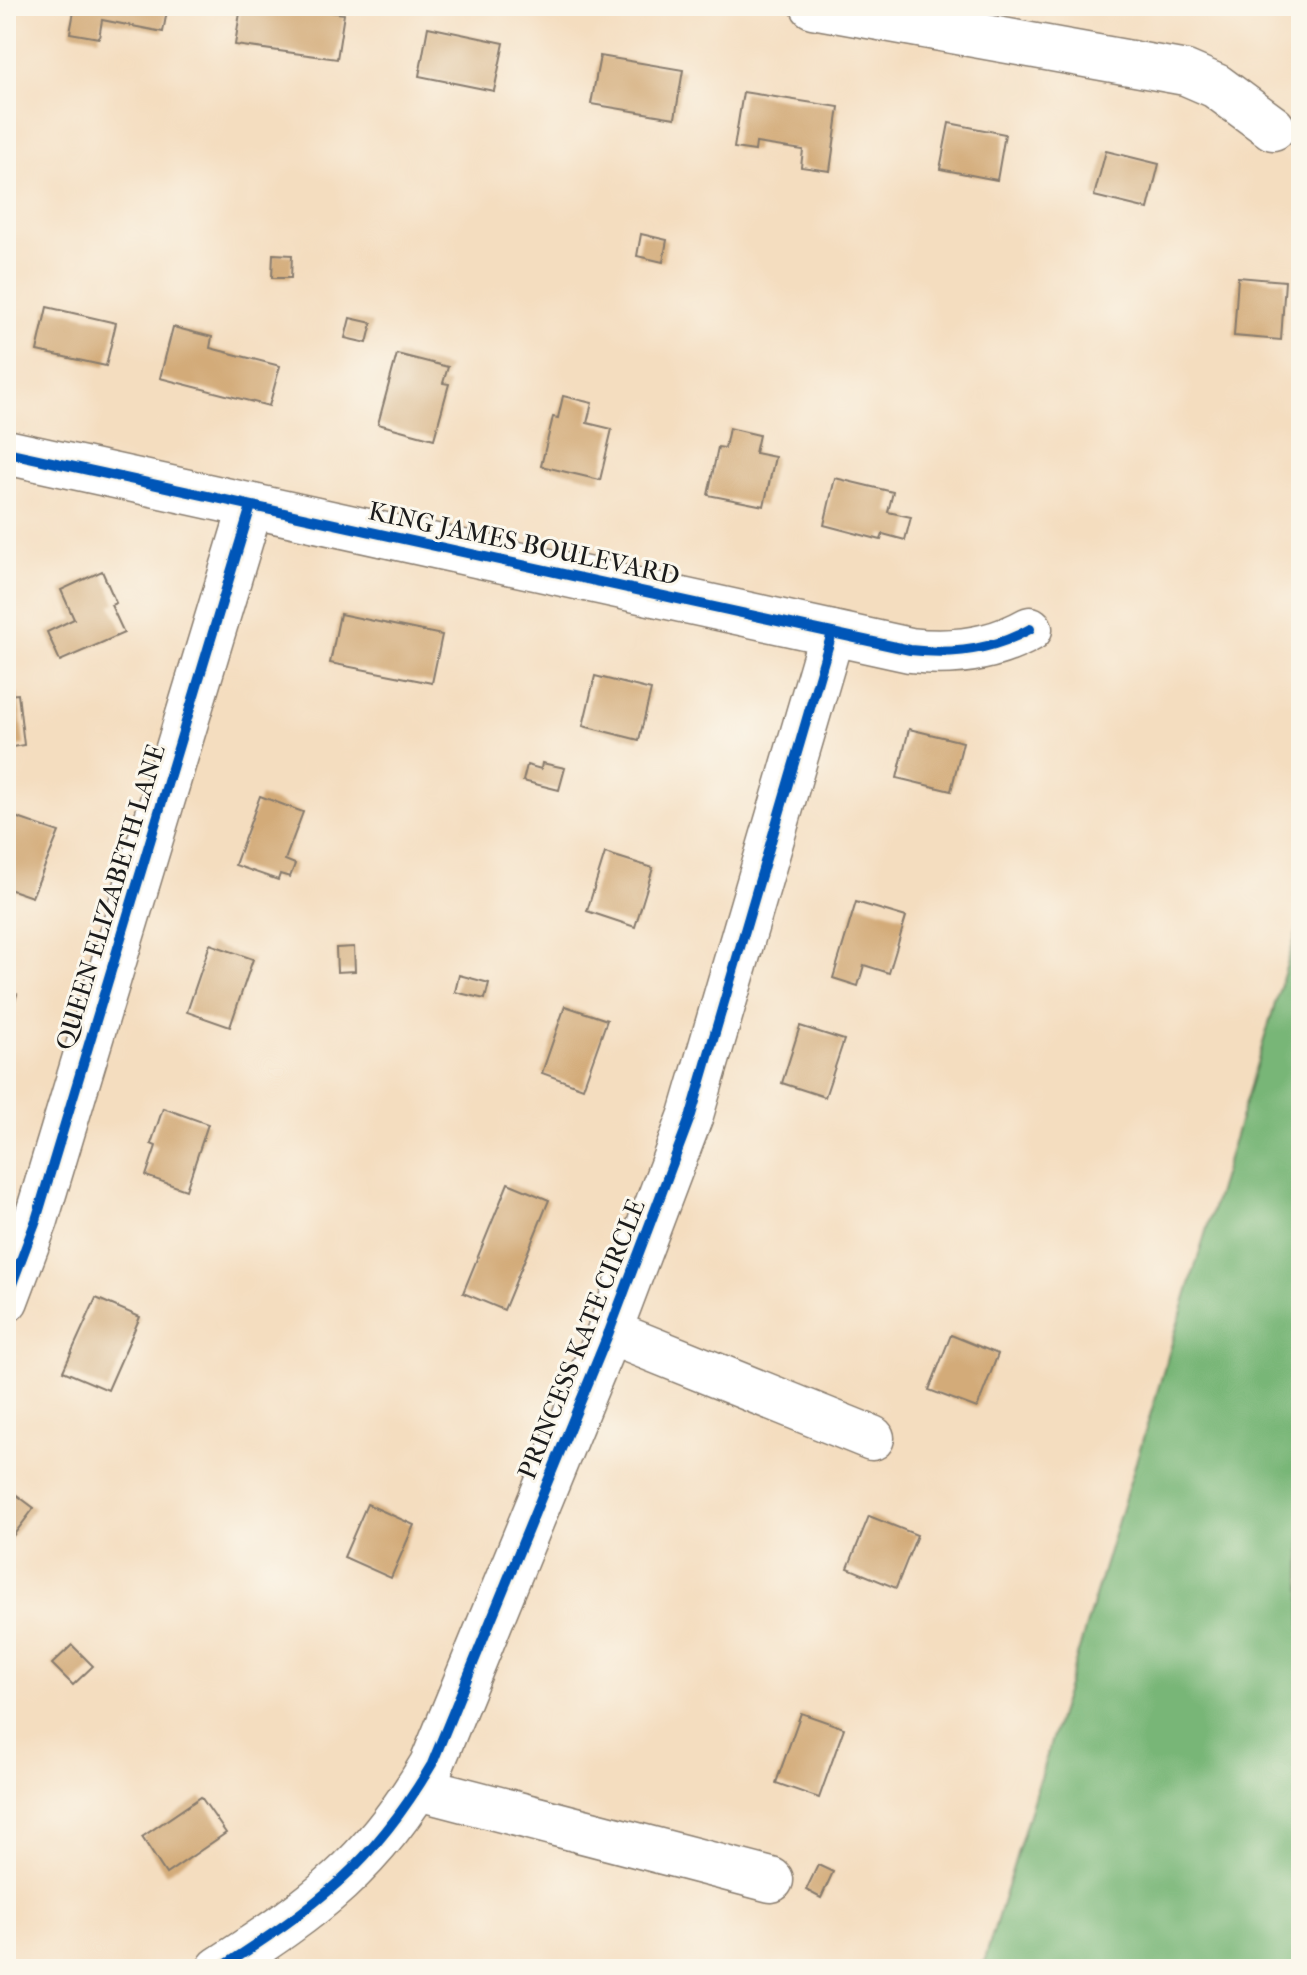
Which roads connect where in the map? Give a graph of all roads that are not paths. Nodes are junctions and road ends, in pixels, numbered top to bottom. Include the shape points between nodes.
1 (813, 6) edge
2 (1273, 128) dead end
3 (6, 452) edge
4 (251, 506) junction
5 (1030, 629) dead end
6 (832, 633) junction
7 (6, 1300) edge
8 (609, 1332) junction
9 (872, 1438) dead end
10 (418, 1788) junction
11 (771, 1880) dead end
12 (219, 1969) edge

1 - 2 street via 1186,73 1216,86
3 - 4 street, KING JAMES BOULEVARD
4 - 6 street, KING JAMES BOULEVARD
4 - 7 street, QUEEN ELIZABETH LANE via 36,1220
5 - 6 street, KING JAMES BOULEVARD via 1008,641 940,653
6 - 8 street, PRINCESS KATE CIRCLE via 691,1115
8 - 9 street
8 - 10 street, PRINCESS KATE CIRCLE via 454,1715
10 - 11 street
10 - 12 street, PRINCESS KATE CIRCLE via 372,1852 334,1890

